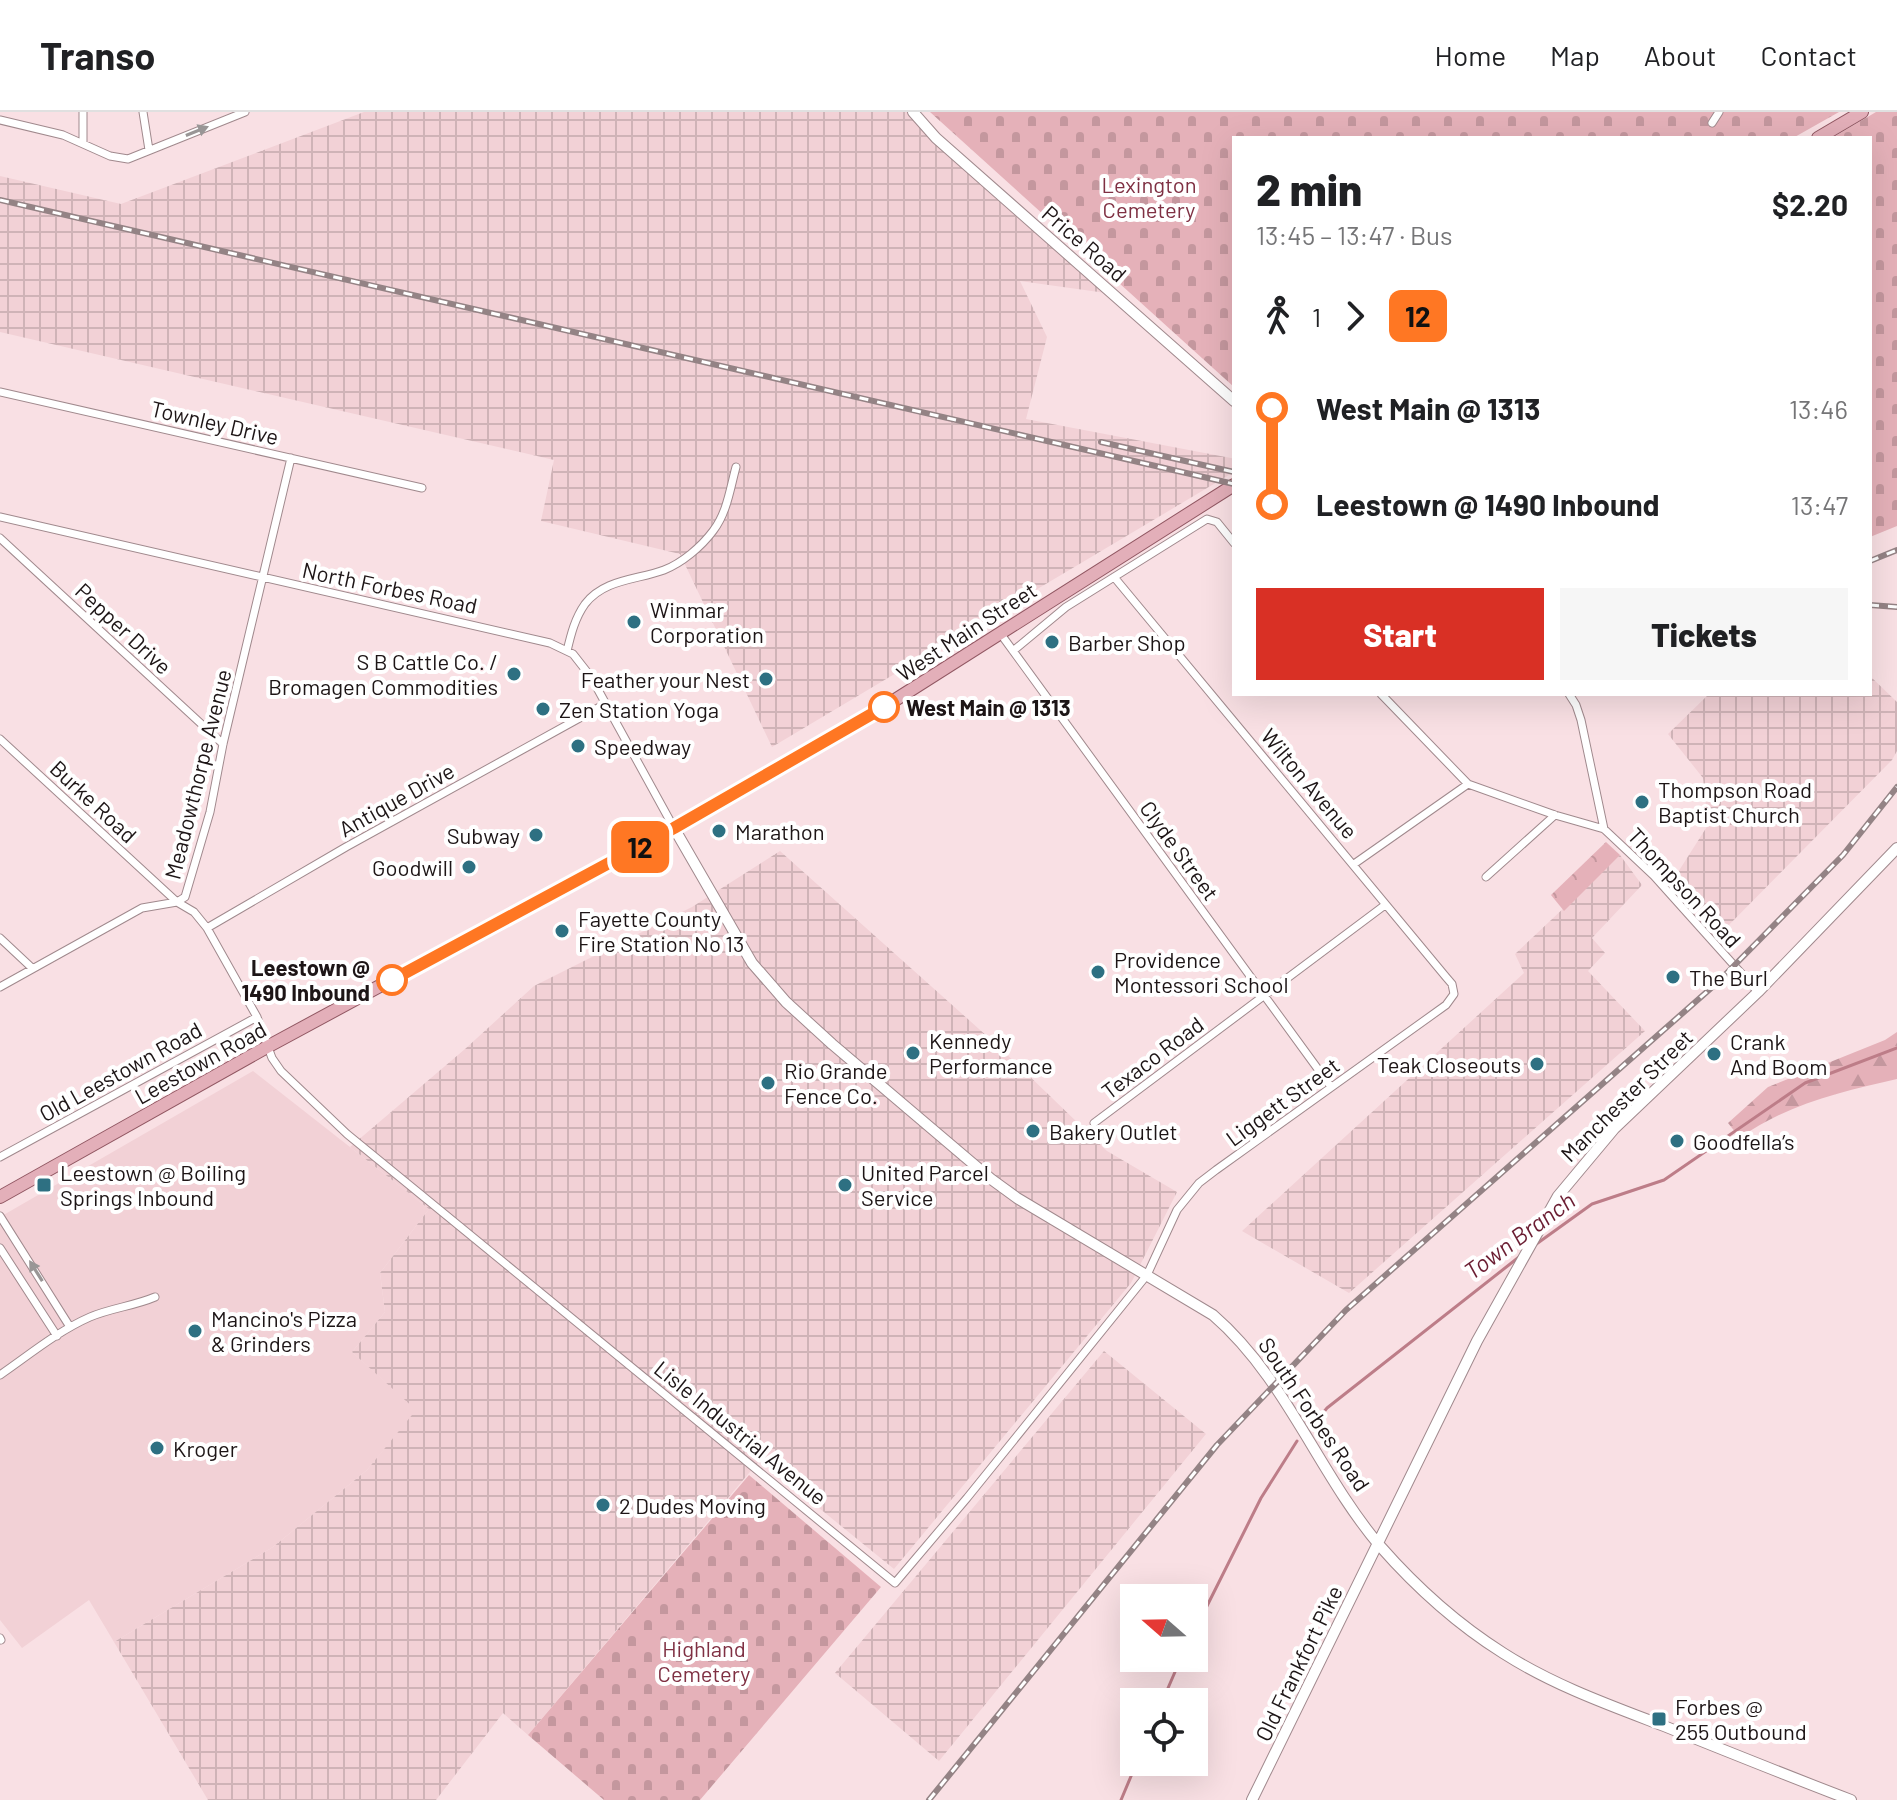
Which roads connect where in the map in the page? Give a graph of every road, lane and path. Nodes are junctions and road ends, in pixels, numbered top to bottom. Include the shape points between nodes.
1 (83, 112) edge
2 (143, 112) edge
3 (245, 112) edge
4 (913, 112) edge
5 (1719, 112) edge
6 (1862, 112) edge
7 (0, 120) edge
8 (1712, 123) dead end
9 (1821, 136) edge
10 (83, 142) junction
11 (149, 150) junction
12 (0, 392) edge
13 (1232, 399) edge
14 (291, 458) junction
15 (736, 467) dead end
16 (1232, 486) edge
17 (422, 488) dead end
18 (0, 517) edge
19 (0, 538) edge
20 (1232, 541) edge
21 (1114, 577) junction
22 (262, 578) junction
23 (1000, 633) junction
24 (567, 651) junction
25 (1013, 651) junction
26 (1383, 696) edge
27 (1570, 696) edge
28 (605, 704) junction
29 (0, 739) edge
30 (223, 744) junction
31 (1468, 784) junction
32 (1555, 815) junction
33 (674, 828) junction
34 (1604, 829) junction
35 (1897, 848) edge
36 (1354, 864) junction
37 (1486, 877) dead end
38 (177, 902) junction
39 (1385, 905) junction
40 (207, 928) junction
41 (0, 938) edge
42 (32, 968) junction
43 (1446, 977) joint
44 (0, 987) edge
45 (1758, 992) junction
46 (1263, 996) junction
47 (257, 1017) junction
48 (267, 1047) junction
49 (1331, 1087) junction
50 (1094, 1123) dead end
51 (0, 1157) edge
52 (0, 1197) edge
53 (0, 1216) edge
54 (0, 1248) edge
55 (1147, 1275) junction
56 (155, 1297) dead end
57 (70, 1327) junction
58 (57, 1336) junction
59 (0, 1375) edge
60 (1377, 1543) junction
61 (1252, 1800) edge
62 (1851, 1800) edge

1 - 10 street
2 - 11 street
11 -> 3 street
4 - 13 main road, Price Road
5 - 8 street
6 - 9 main road
7 - 10 street
10 - 11 street via 119,159
12 - 14 street, Townley Drive
14 - 17 street, Townley Drive
14 - 22 street, Meadowthorpe Avenue
15 - 24 street via 725,509 703,543 672,566 618,582 594,596 576,619
16 - 23 main road, West Main Street
18 - 22 street, North Forbes Road
19 - 30 street, Pepper Drive
20 - 21 street via 1217,522 1207,519
21 - 25 street via 1066,607
21 - 36 street, Wilton Avenue
22 - 24 street, North Forbes Road via 501,630
22 - 30 street, Meadowthorpe Avenue
23 - 25 street, Clyde Street
23 - 33 main road, West Main Street
24 - 28 street via 582,663
25 - 46 street, Clyde Street
26 - 31 street, Thompson Road
27 - 34 street via 1581,720
28 - 33 street
28 - 40 street, Antique Drive
29 - 38 street, Burke Road
30 - 38 street, Meadowthorpe Avenue via 190,885
31 - 32 street, Thompson Road
31 - 36 street
32 - 34 street, Thompson Road
32 - 37 street
33 - 48 main road, Leestown Road
33 - 55 main road, South Forbes Road via 752,963 786,1002 991,1179
34 - 45 street, Thompson Road
35 - 45 main road, Manchester Street
36 - 39 street, Wilton Avenue
38 - 40 street, Burke Road
38 - 42 street, Meadowthorpe Avenue via 142,908
39 - 43 street, Wilton Avenue
39 - 46 street, Texaco Road
40 - 47 street, Burke Road
41 - 42 street
42 - 44 street, Meadowthorpe Avenue
43 - 49 street, Liggett Street via 1454,990 1446,1005
45 - 60 main road, Manchester Street via 1614,1129 1545,1215
46 - 49 street, Clyde Street
46 - 50 street, Texaco Road
47 - 48 street, Burke Road
47 - 51 street, Old Leestown Road
48 - 52 main road, Leestown Road
48 - 55 street, Lisle Industrial Avenue via 281,1071 344,1131 895,1583
49 - 55 street, Liggett Street via 1199,1183 1177,1210
57 -> 53 street
54 - 58 street
55 - 60 main road, South Forbes Road via 1213,1315 1244,1344
56 - 57 street
57 - 58 street
58 - 59 street
60 - 61 main road, Old Frankfort Pike
60 - 62 main road, South Forbes Road via 1439,1606 1506,1655 1564,1687

